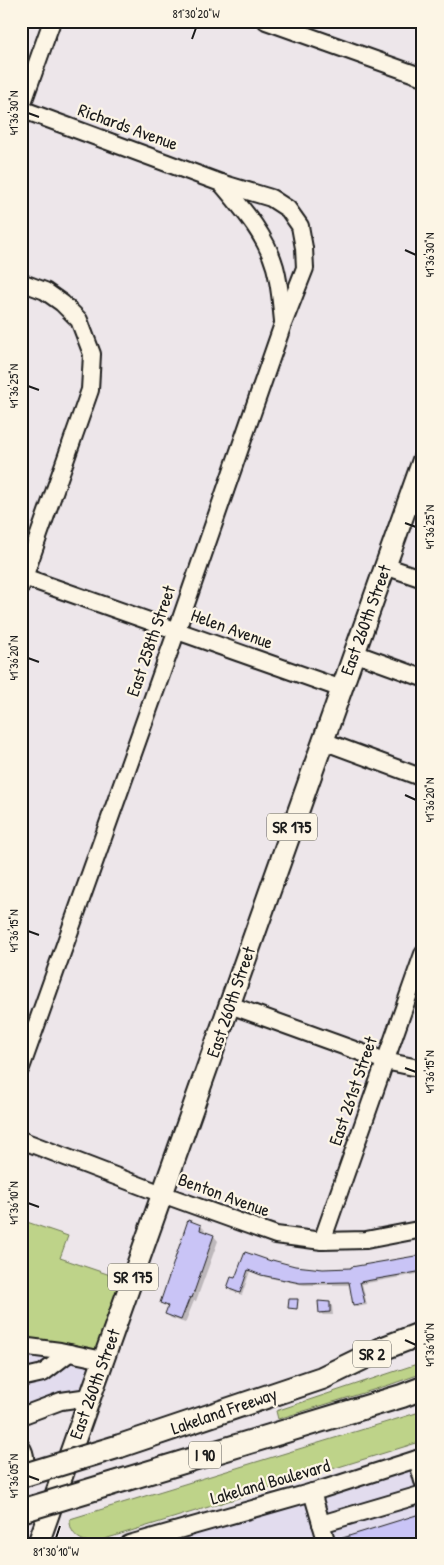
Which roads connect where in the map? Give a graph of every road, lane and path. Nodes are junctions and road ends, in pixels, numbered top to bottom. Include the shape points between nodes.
1 (52, 21) edge
2 (266, 21) edge
3 (423, 77) edge
4 (21, 108) edge
5 (221, 183) junction
6 (300, 226) joint
7 (21, 282) edge
8 (283, 324) junction
9 (423, 460) edge
10 (385, 566) junction
11 (423, 579) edge
12 (23, 581) edge
13 (177, 630) junction
14 (354, 653) junction
15 (423, 678) edge
16 (342, 688) junction
17 (323, 741) junction
18 (423, 778) edge
19 (423, 954) edge
20 (230, 1005) junction
21 (385, 1061) junction
22 (21, 1068) edge
23 (423, 1069) edge
24 (21, 1140) edge
25 (162, 1194) junction
26 (423, 1229) edge
27 (322, 1241) junction
28 (423, 1332) edge
29 (21, 1346) edge
30 (423, 1348) edge
31 (69, 1353) junction
32 (103, 1360) junction
33 (21, 1378) edge
34 (322, 1378) junction
35 (416, 1391) edge
36 (90, 1397) junction
37 (21, 1416) edge
38 (21, 1447) edge
39 (420, 1458) edge
40 (21, 1478) edge
41 (423, 1481) edge
42 (312, 1492) junction
43 (423, 1494) edge
44 (21, 1512) edge
45 (321, 1524) junction
46 (131, 1543) edge
47 (38, 1544) edge
48 (327, 1544) edge

1 - 4 street
2 - 3 street
4 - 5 street, Richards Avenue
5 - 6 street, Richards Avenue via 271,198 288,209
5 - 8 street via 250,218 275,266
6 - 8 street, East 258th Street via 305,268
7 - 12 street via 44,291 79,320 92,354 90,390
8 - 13 street, East 258th Street
9 - 10 main road, East 260th Street / SR 175
10 - 11 street
10 - 14 main road, East 260th Street / SR 175
12 - 13 street, Helen Avenue
13 - 16 street, Helen Avenue
13 - 22 street, East 258th Street
14 - 15 street
14 - 16 main road, East 260th Street / SR 175
16 - 17 main road, East 260th Street / SR 175
17 - 18 street
17 - 20 main road, East 260th Street / SR 175
19 - 21 street, East 261st Street
20 - 21 street
20 - 25 main road, East 260th Street / SR 175
21 - 23 street
21 - 27 street, East 261st Street
24 - 25 street, Benton Avenue
25 - 27 street, Benton Avenue via 276,1235
25 - 32 main road, East 260th Street / SR 175
26 - 27 street, Benton Avenue via 366,1240
28 - 34 highway, Lakeland Freeway / SR 2
29 - 31 street
30 - 34 highway, I 90
31 - 32 street
31 - 33 street via 42,1373
32 - 36 main road, East 260th Street / SR 175
34 - 40 highway, Lakeland Freeway / I 90, bridge
35 - 44 highway, Lakeland Freeway / I 90, bridge
36 - 37 street via 61,1401
36 - 47 main road, East 260th Street / SR 175
38 - 40 street via 24,1449 25,1469
39 - 41 street
39 - 42 street, Lakeland Boulevard
42 - 45 street
42 - 46 street, Lakeland Boulevard
43 - 45 street
45 - 48 street

